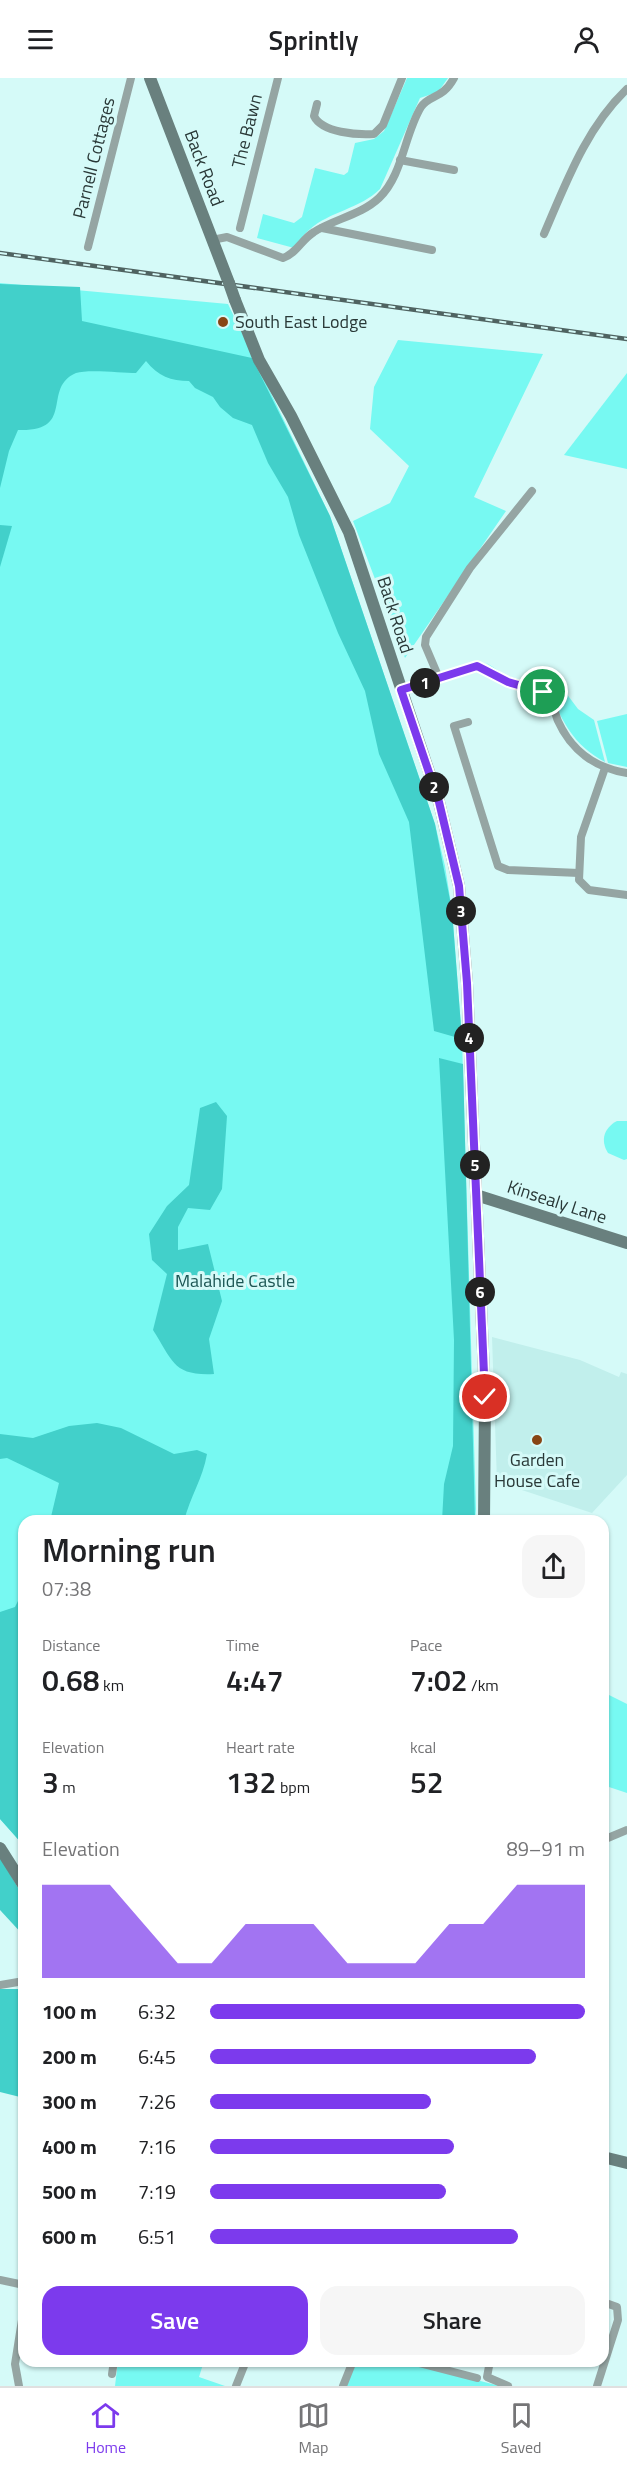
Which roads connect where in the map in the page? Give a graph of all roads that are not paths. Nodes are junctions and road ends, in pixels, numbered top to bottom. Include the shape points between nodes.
1 (131, 78) edge
2 (150, 78) edge
3 (278, 78) edge
4 (402, 78) edge
5 (454, 78) edge
6 (627, 89) edge
7 (317, 104) dead end
8 (400, 160) junction
9 (454, 170) dead end
10 (240, 228) dead end
11 (322, 228) junction
12 (544, 234) dead end
13 (212, 240) junction
14 (88, 246) dead end
15 (432, 250) dead end
16 (532, 491) dead end
17 (439, 678) junction
18 (401, 690) junction
19 (468, 722) dead end
20 (605, 768) junction
21 (627, 773) edge
22 (579, 873) junction
23 (627, 895) edge
24 (476, 1195) junction
25 (627, 1243) edge
26 (484, 1515) edge
27 (627, 1830) edge
28 (609, 1838) edge
29 (0, 1848) edge
30 (18, 1877) edge
31 (18, 1983) edge
32 (0, 1985) edge
33 (609, 2158) edge
34 (627, 2163) edge
35 (0, 2280) edge
36 (18, 2284) edge
37 (609, 2304) edge
38 (18, 2345) edge
39 (609, 2348) edge
40 (113, 2367) edge
41 (244, 2367) edge
42 (351, 2367) edge
43 (434, 2367) edge
44 (489, 2367) edge
45 (603, 2367) edge
46 (112, 2374) dead end
47 (477, 2378) dead end
48 (19, 2386) edge
49 (236, 2386) edge
50 (344, 2386) edge
51 (508, 2386) edge
52 (597, 2386) edge

1 - 14 street, Parnell Cottages
2 - 13 street, Back Road
3 - 10 street, The Bawn
4 - 7 street via 383,125 374,134 360,135 325,126 314,116
5 - 8 street via 447,90 422,106
6 - 12 street via 612,103 587,141
8 - 9 street
8 - 11 street via 379,198
11 - 13 street via 292,255 283,258 232,238
11 - 15 street
13 - 18 street, Back Road, bridge via 260,360 349,532
16 - 17 street via 470,568 426,637 425,645
17 - 18 street
17 - 20 street via 477,666 508,682 543,692 550,698 559,724 573,744
18 - 24 street, Back Road via 439,802 459,886
19 - 22 street via 454,726 498,866 508,870
20 - 21 street
20 - 22 street via 581,837
22 - 23 street via 585,889
24 - 25 street, Kinsealy Lane
24 - 26 street, Back Road via 485,1397
27 - 28 street
29 - 30 street
31 - 32 street
33 - 34 street
35 - 36 street
37 - 39 street via 617,2307 618,2320
38 - 48 street via 15,2364
40 - 46 street
41 - 49 street
42 - 50 street
43 - 47 street
44 - 51 street via 487,2377
45 - 52 street

